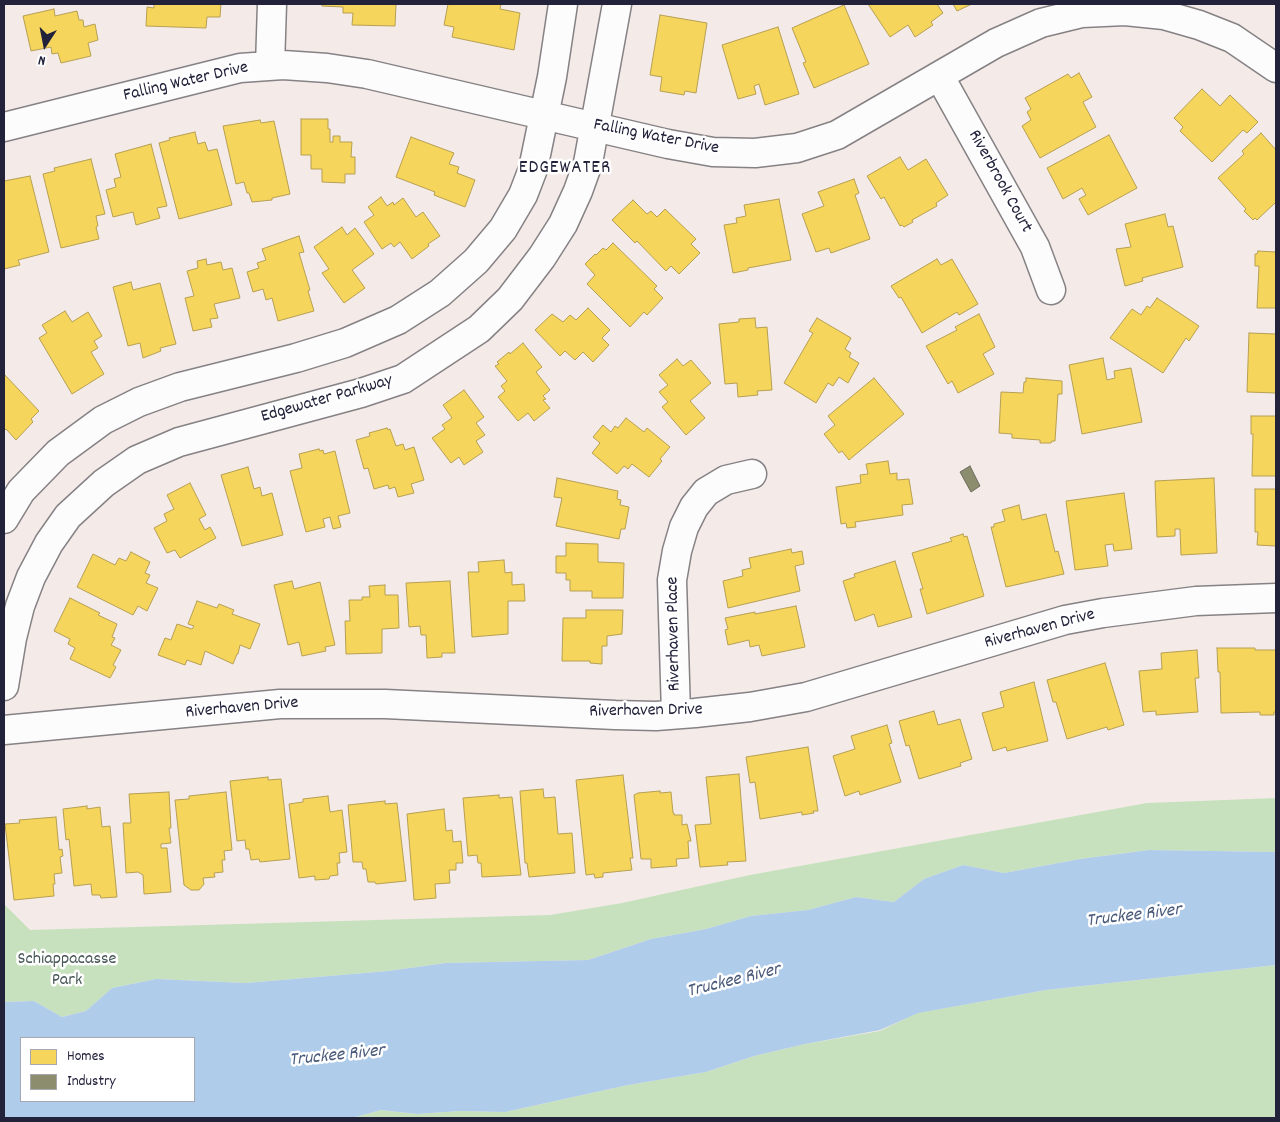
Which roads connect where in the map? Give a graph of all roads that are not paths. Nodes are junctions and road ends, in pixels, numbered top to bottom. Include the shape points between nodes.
1 (272, 4) edge
2 (563, 4) edge
3 (618, 4) edge
4 (270, 66) junction
5 (1276, 68) edge
6 (940, 77) junction
7 (544, 116) junction
8 (595, 126) junction
9 (4, 127) edge
10 (1051, 290) dead end
11 (752, 474) dead end
12 (4, 519) edge
13 (1276, 598) edge
14 (4, 686) edge
15 (676, 714) junction
16 (4, 730) edge

1 - 4 street
2 - 7 street
3 - 8 street, Edgewater Parkway
4 - 7 street, Falling Water Drive via 327,68 367,74
4 - 9 street, Falling Water Drive via 240,68
5 - 6 street, Falling Water Drive via 1232,38 1199,25 1164,15 1125,11 1082,13 1041,23 996,43
6 - 8 street, Falling Water Drive via 837,135 797,148 755,153 713,152
6 - 10 street, Riverbrook Court via 1035,248
7 - 8 street, Falling Water Drive
7 - 12 street via 533,169 523,195 503,229 476,261 440,293 398,320 345,344 180,387 103,420 58,453 21,491
8 - 14 street, Edgewater Parkway via 588,163 563,224 510,299 479,329 403,378 361,393 179,442 137,460 104,483 68,516 48,544 28,584 14,630
11 - 15 street, Riverhaven Place via 726,480 706,492 684,526 676,551 672,580
13 - 15 street, Riverhaven Drive via 1196,601 1065,620 806,697 750,707
15 - 16 street, Riverhaven Drive via 614,715 385,704 280,704

